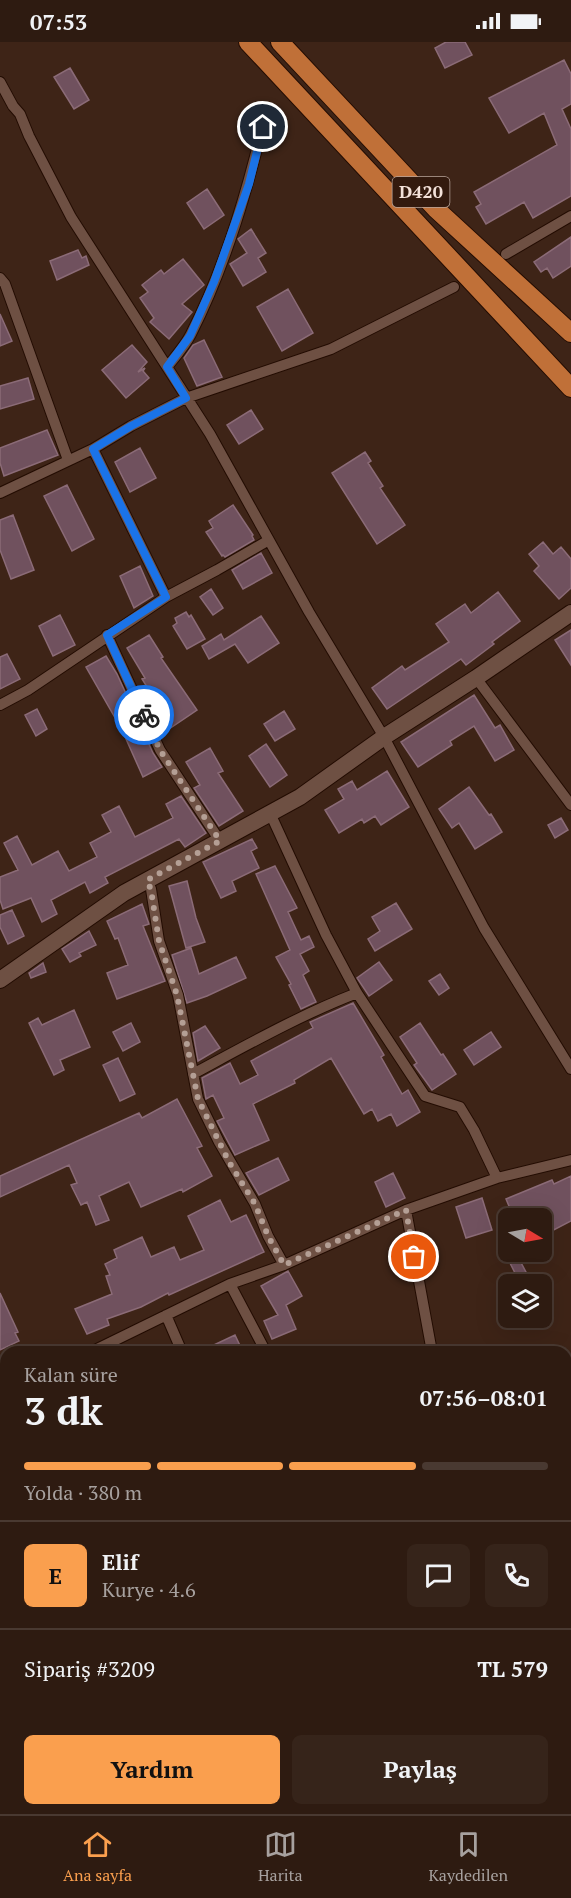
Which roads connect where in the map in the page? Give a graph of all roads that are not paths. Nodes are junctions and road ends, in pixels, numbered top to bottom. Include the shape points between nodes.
1 (248, 42) edge
2 (280, 42) edge
3 (0, 82) edge
4 (267, 108) dead end
5 (571, 216) edge
6 (506, 254) dead end
7 (0, 279) edge
8 (454, 287) dead end
9 (571, 333) edge
10 (167, 367) junction
11 (571, 388) edge
12 (186, 398) junction
13 (93, 449) junction
14 (68, 460) junction
15 (0, 493) edge
16 (268, 540) junction
17 (166, 597) junction
18 (571, 614) edge
19 (107, 635) junction
20 (476, 678) junction
21 (0, 705) edge
22 (384, 736) junction
23 (571, 805) edge
24 (270, 813) junction
25 (220, 841) junction
26 (147, 880) junction
27 (0, 980) edge
28 (357, 993) junction
29 (571, 1069) edge
30 (194, 1074) junction
31 (571, 1160) edge
32 (497, 1178) junction
33 (406, 1210) junction
34 (284, 1265) junction
35 (230, 1284) junction
36 (166, 1316) junction
37 (104, 1346) edge
38 (179, 1346) edge
39 (263, 1346) edge
40 (431, 1346) edge

1 - 11 main road
2 - 9 main road, D420 via 436,208
3 - 10 street via 71,217
4 - 10 street via 249,184 214,282 190,336
5 - 6 street
7 - 14 street
8 - 12 street via 331,349
10 - 12 street
12 - 13 street
12 - 16 street
13 - 14 street
13 - 17 street
14 - 15 street
16 - 17 street
16 - 22 street
17 - 19 street
18 - 20 main road
19 - 21 street
19 - 25 street via 160,750
20 - 22 main road
20 - 23 street
22 - 24 main road via 300,797
22 - 29 street via 484,928
24 - 25 main road
24 - 28 street via 326,936
25 - 26 main road
26 - 27 main road
26 - 30 street
28 - 30 street via 274,1030
28 - 32 street via 425,1096 460,1107
30 - 34 street via 198,1099
31 - 32 street
32 - 33 street
33 - 34 street
33 - 40 street
34 - 35 street
35 - 36 street
35 - 39 street
36 - 37 street
36 - 38 street

